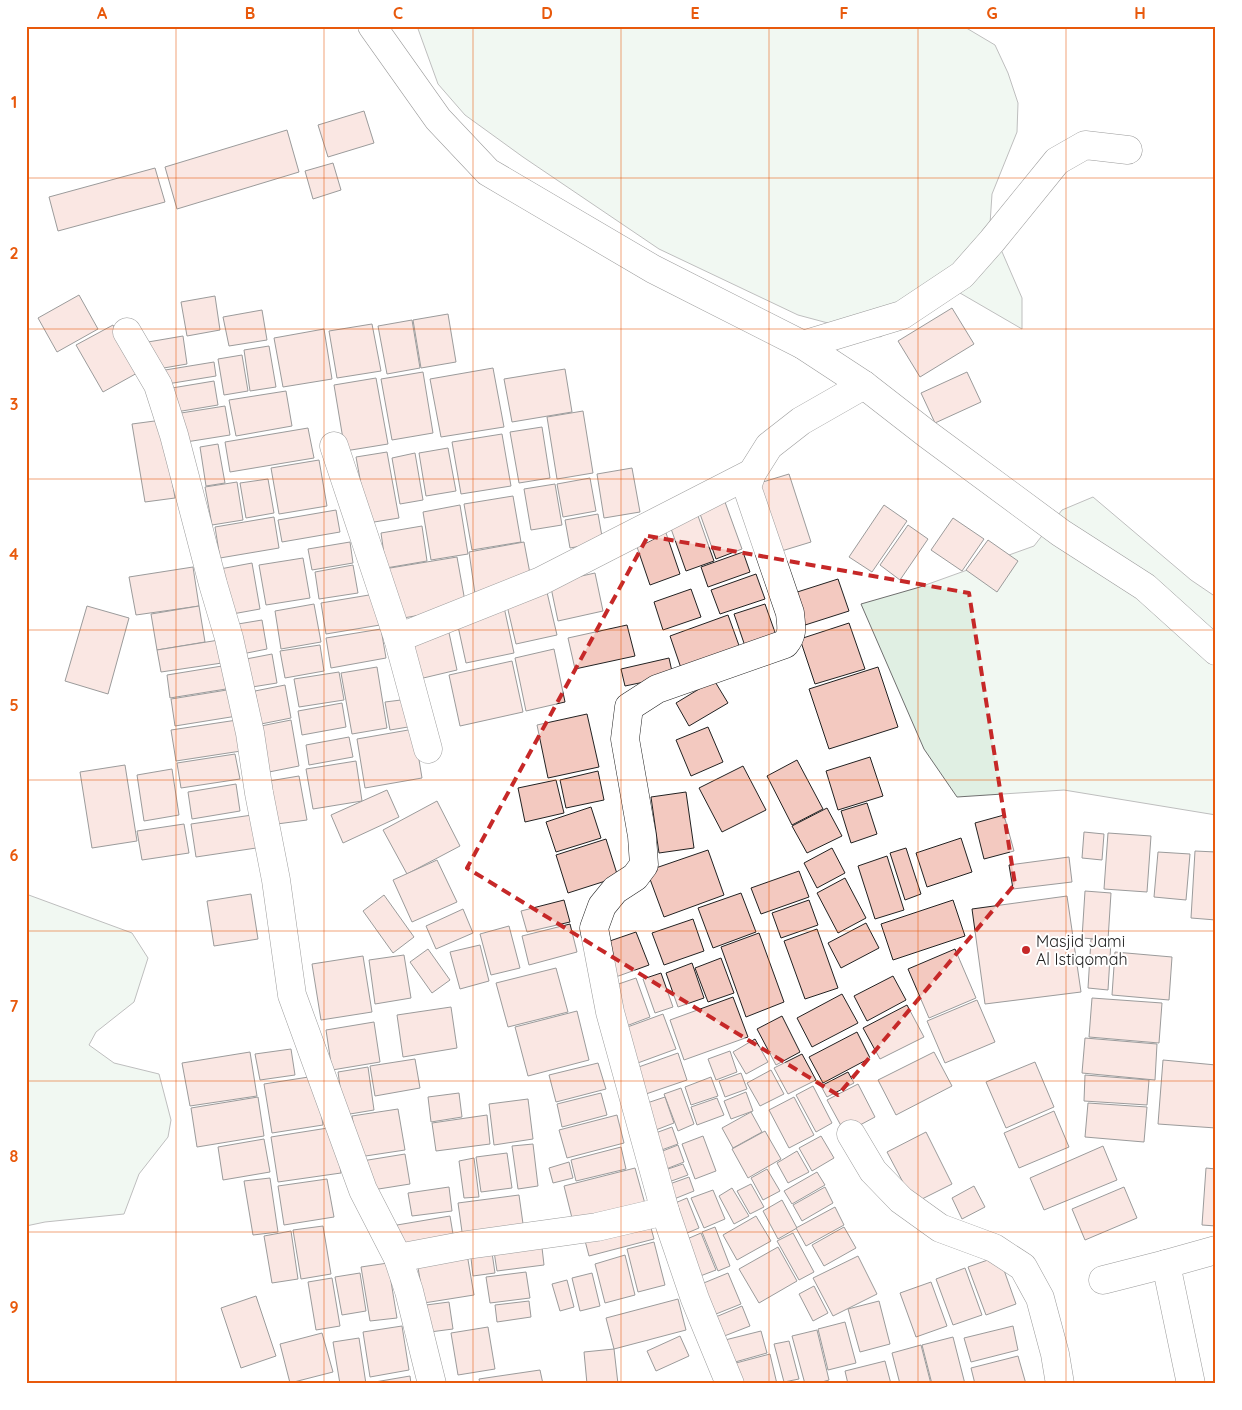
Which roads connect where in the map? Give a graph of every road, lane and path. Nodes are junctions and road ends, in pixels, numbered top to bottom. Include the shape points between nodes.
1 (372, 26) edge
2 (1128, 150) dead end
3 (127, 332) dead end
4 (804, 345) junction
5 (864, 385) junction
6 (334, 446) dead end
7 (752, 473) junction
8 (398, 638) junction
9 (1216, 651) edge
10 (428, 749) dead end
11 (851, 1134) dead end
12 (665, 1211) junction
13 (1216, 1250) edge
14 (398, 1258) junction
15 (1166, 1264) junction
16 (1103, 1280) dead end
17 (432, 1384) edge
18 (730, 1384) edge
19 (1060, 1384) edge
20 (1191, 1384) edge

1 - 4 street via 438,119 488,172 653,269
2 - 4 street via 1085,145 1058,160 962,275 902,315
3 - 14 street via 158,385 230,638 276,880 292,995 363,1190
4 - 5 street
5 - 7 street via 801,421 769,446
5 - 9 street via 1061,532 1145,588
6 - 8 street
7 - 8 street via 541,581
7 - 12 street via 747,486 790,613 790,638 785,644 657,689 629,707 625,739 644,865 602,906 594,928 610,1012
8 - 10 street
11 - 19 street via 873,1171 901,1200 940,1228 994,1248 1023,1267 1040,1298
12 - 14 street via 597,1227
12 - 18 street via 695,1299
13 - 15 street
14 - 17 street
15 - 16 street
15 - 20 street

